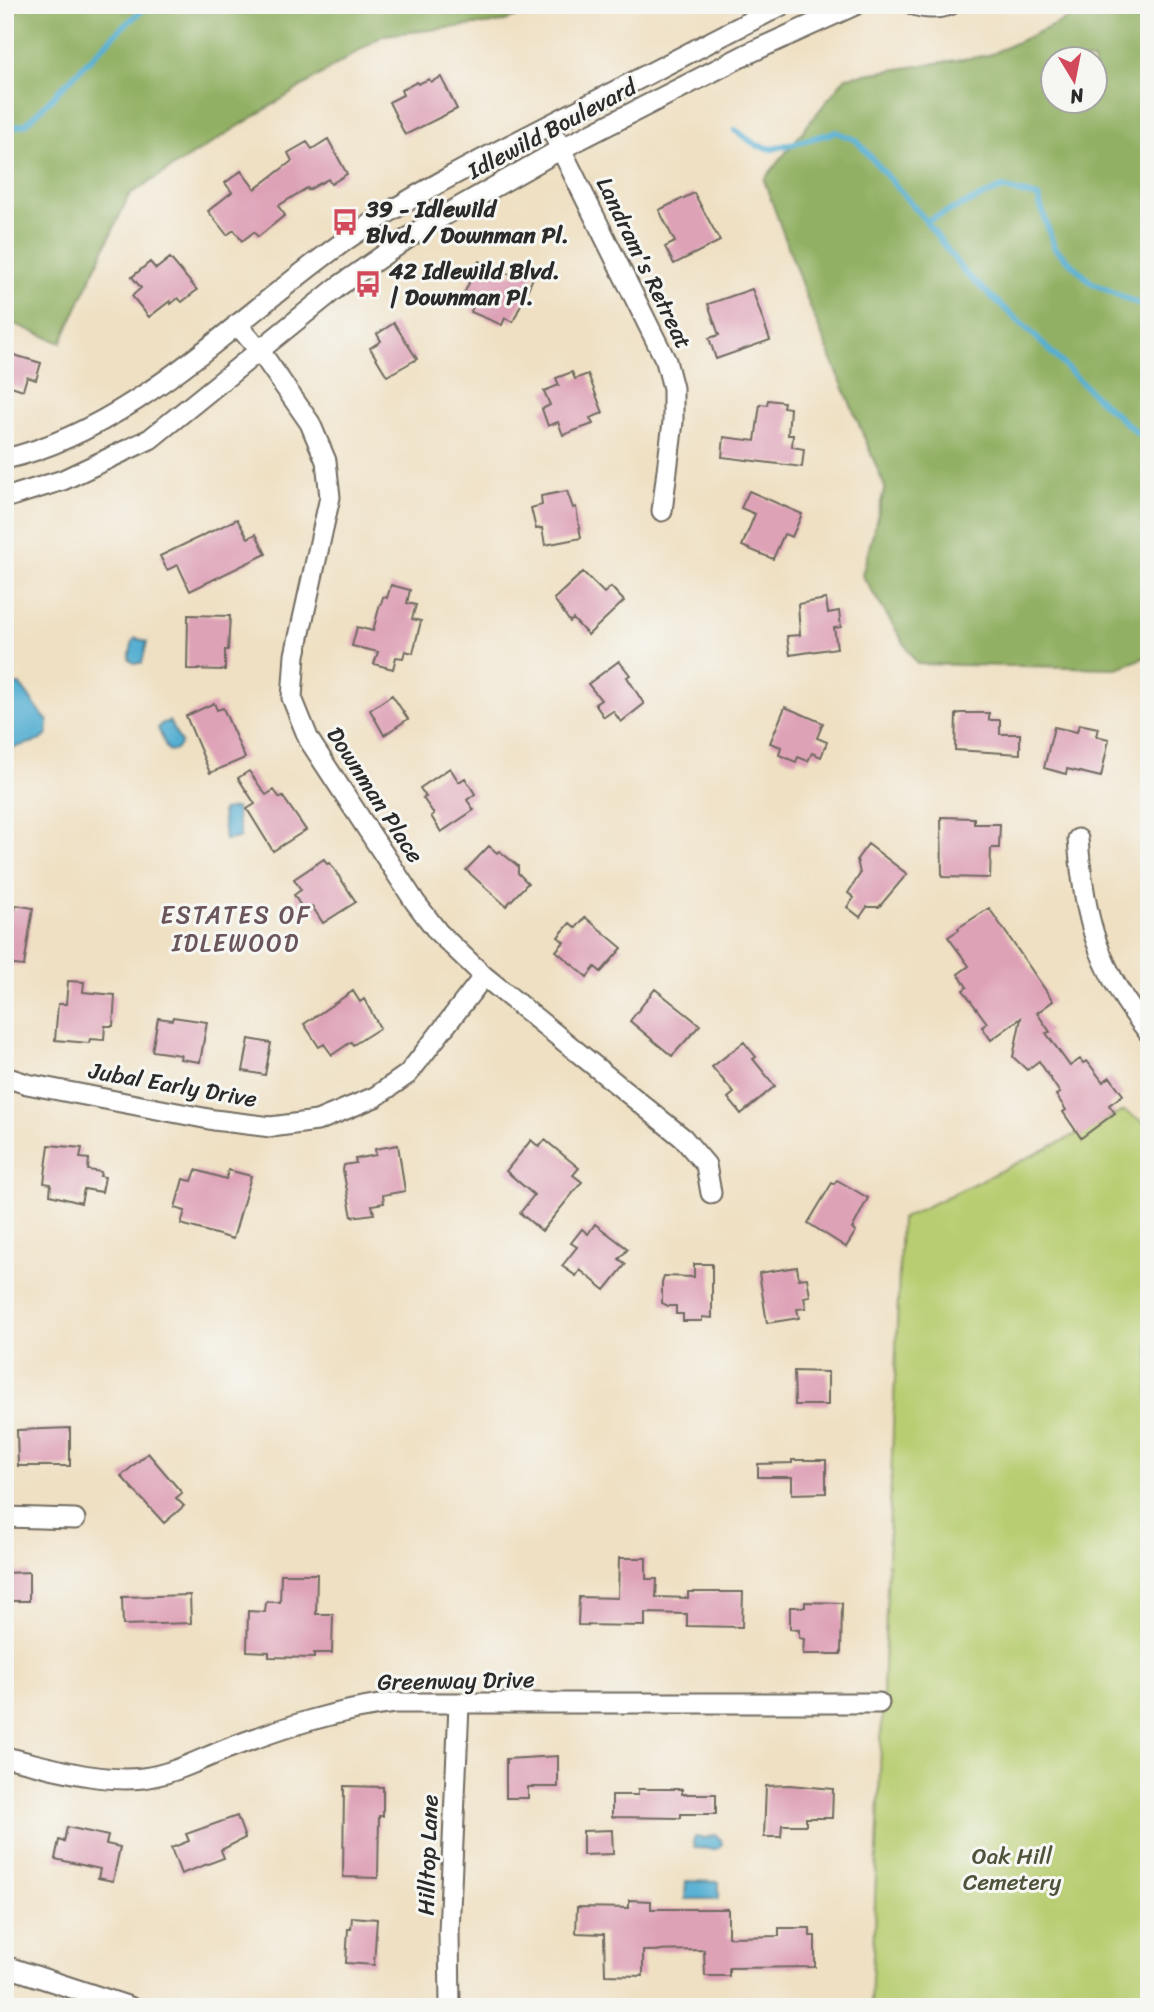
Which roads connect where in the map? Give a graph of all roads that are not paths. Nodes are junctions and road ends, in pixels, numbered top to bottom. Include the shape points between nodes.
1 (782, 5) edge
2 (855, 5) edge
3 (914, 5) edge
4 (950, 5) edge
5 (550, 125) junction
6 (561, 149) junction
7 (237, 324) junction
8 (260, 351) junction
9 (5, 459) edge
10 (5, 498) edge
11 (662, 512) dead end
12 (1078, 839) dead end
13 (484, 976) junction
14 (1149, 1032) edge
15 (5, 1077) edge
16 (711, 1193) dead end
17 (5, 1517) edge
18 (75, 1519) dead end
19 (879, 1703) dead end
20 (459, 1705) junction
21 (5, 1757) edge
22 (5, 1966) edge
23 (130, 2007) edge
24 (450, 2007) edge

1 - 5 street, Idlewild Boulevard
2 - 6 street, Idlewild Boulevard via 747,54
3 - 4 street
5 - 6 street, Landram's Retreat
5 - 7 street, Idlewild Boulevard via 348,238
6 - 8 street, Idlewild Boulevard via 424,227 339,286
6 - 11 street, Landram's Retreat via 666,361 673,387 673,422
7 - 8 street, Downman Place
7 - 9 street, Idlewild Boulevard via 169,380 100,420 27,454
8 - 10 street, Idlewild Boulevard via 150,439 63,480
8 - 13 street, Downman Place via 310,423 327,461 330,496 295,654 292,698 309,740 415,902 438,932
12 - 14 street via 1081,879 1096,941 1110,978
13 - 15 street, Jubal Early Drive via 408,1074 376,1097 317,1121 271,1127 214,1121
13 - 16 street, Downman Place via 683,1138 706,1165
17 - 18 street
19 - 20 street, Greenway Drive
20 - 21 street, Greenway Drive via 395,1703 318,1716 173,1772 144,1778 90,1776
20 - 24 street, Hilltop Lane
22 - 23 street

